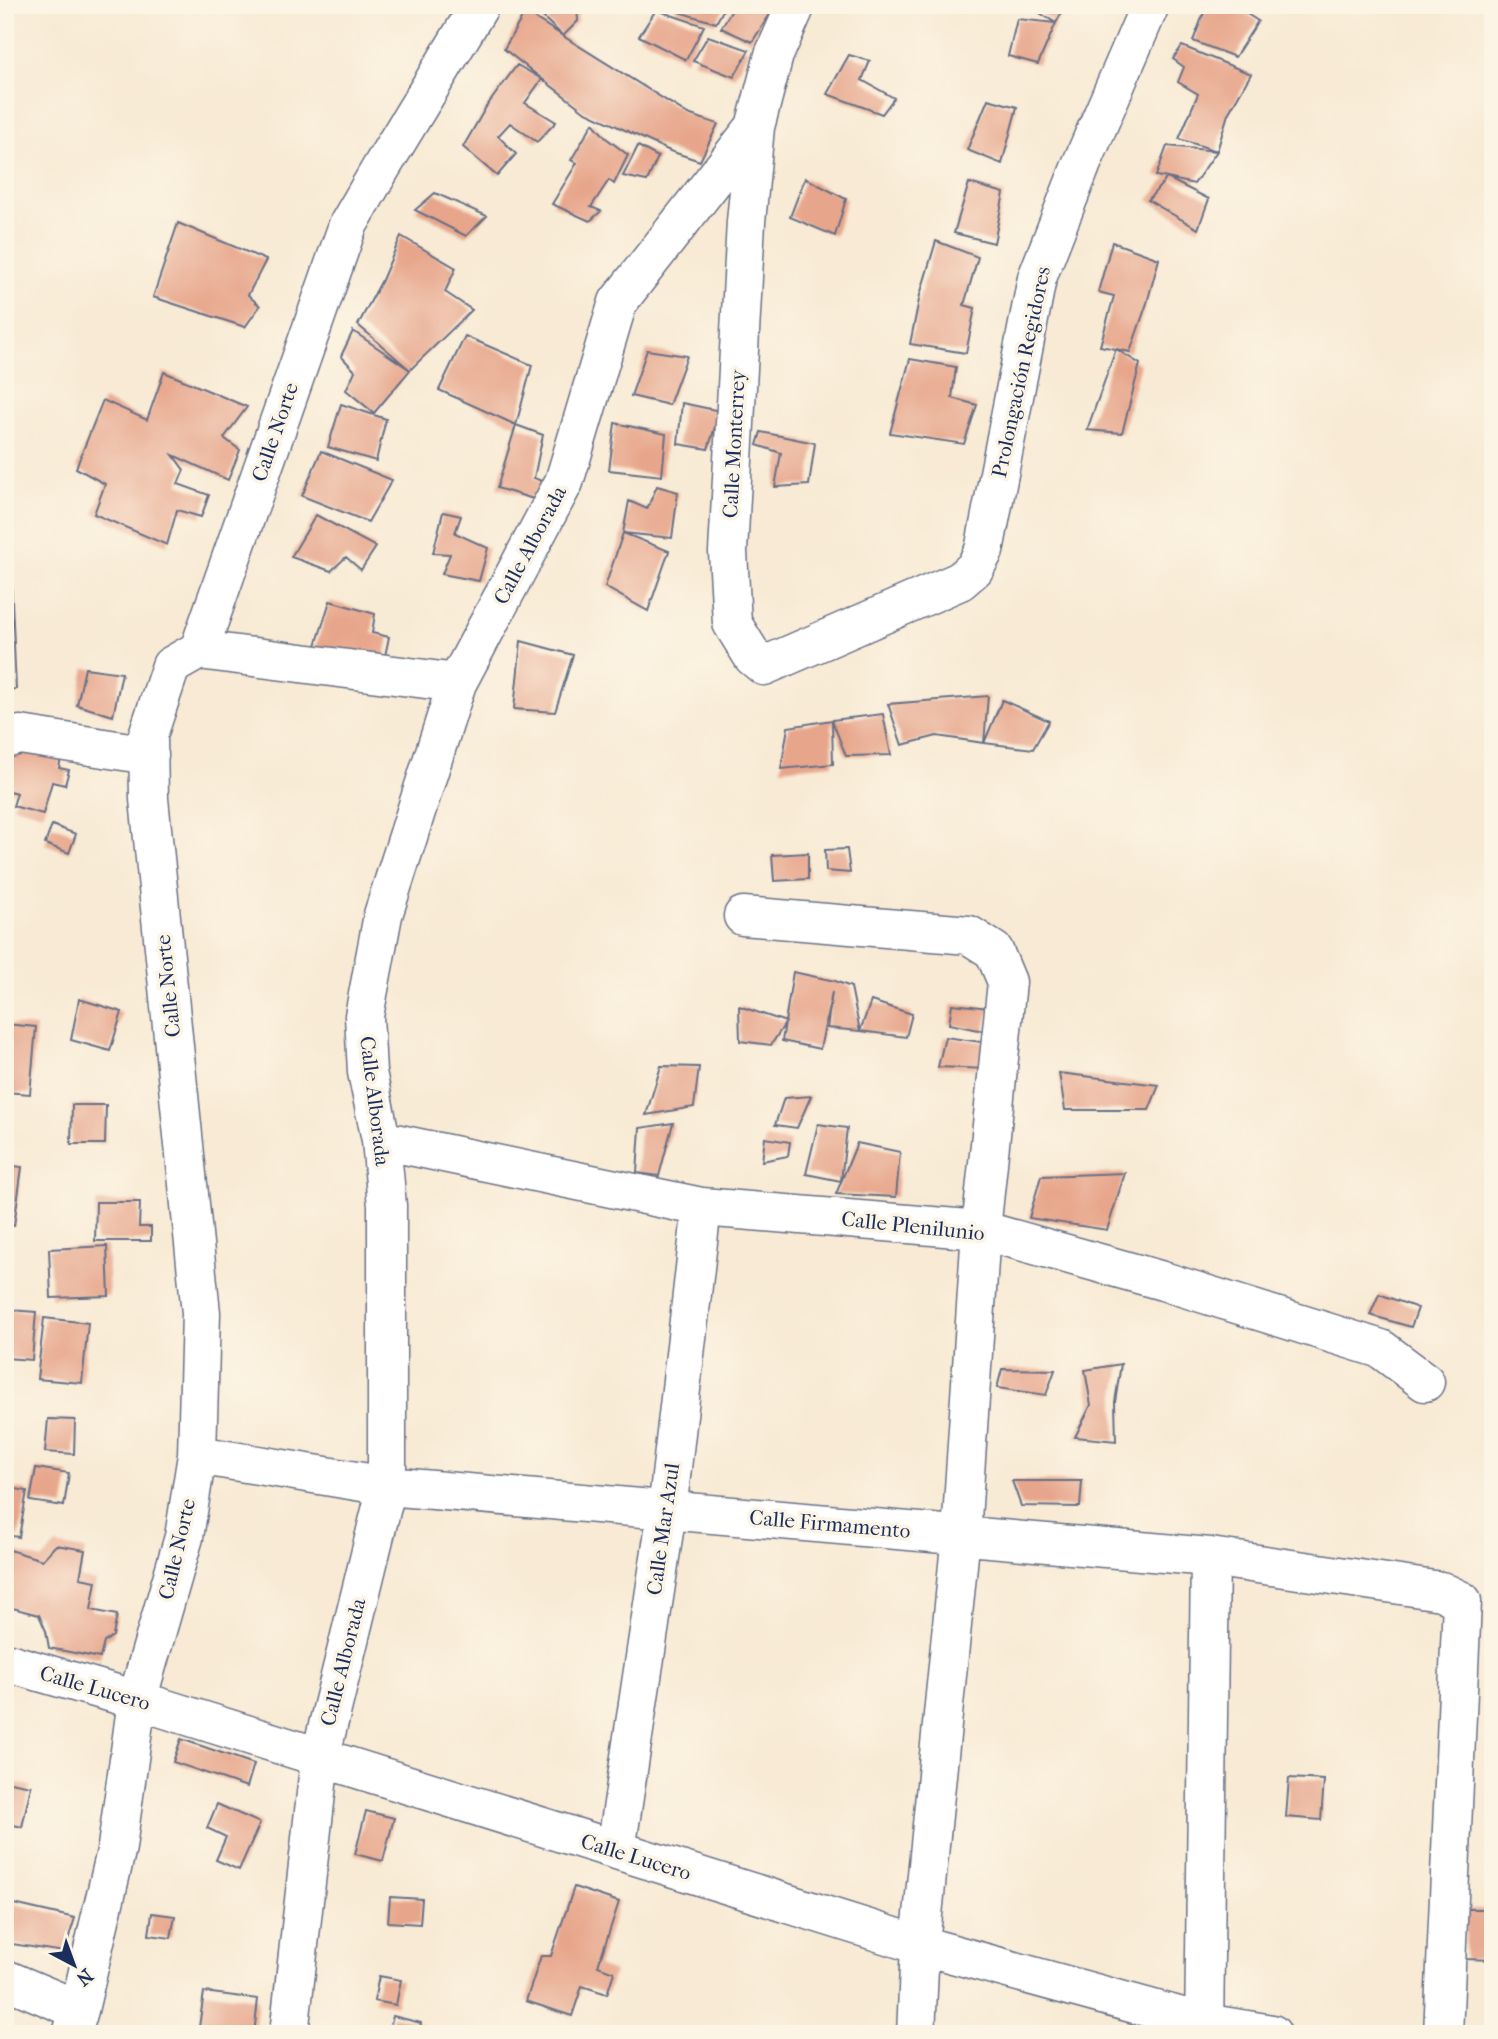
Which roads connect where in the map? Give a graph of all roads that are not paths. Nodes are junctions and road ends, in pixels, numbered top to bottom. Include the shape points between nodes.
1 (480, 5) edge
2 (796, 5) edge
3 (1150, 5) edge
4 (755, 127) junction
5 (960, 581) joint
6 (199, 650) junction
7 (457, 683) junction
8 (5, 739) edge
9 (149, 755) junction
10 (743, 916) dead end
11 (381, 1140) junction
12 (702, 1207) junction
13 (981, 1230) junction
14 (1425, 1382) dead end
15 (197, 1455) junction
16 (387, 1486) junction
17 (667, 1511) junction
18 (961, 1535) junction
19 (1210, 1557) junction
20 (5, 1662) edge
21 (137, 1700) junction
22 (320, 1758) junction
23 (616, 1850) junction
24 (920, 1945) junction
25 (5, 1979) edge
26 (76, 2022) edge
27 (1204, 2028) edge
28 (289, 2034) edge
29 (916, 2034) edge
30 (1272, 2034) edge
31 (1443, 2034) edge

1 - 6 street, Calle Norte via 348,225
2 - 4 street, Calle Monterrey via 774,55
3 - 5 street, Prolongación Regidores via 1037,278 984,551
4 - 5 street, Calle Monterrey via 728,552 732,623 764,666
4 - 7 street, Calle Alborada via 618,302 564,482
6 - 7 street
6 - 9 street, Calle Norte via 171,666 148,735
7 - 11 street, Calle Alborada via 383,915 365,1016 367,1072
8 - 9 street via 20,735
9 - 15 street, Calle Norte via 149,799 201,1313
10 - 13 street via 969,935 994,951 1007,982
11 - 12 street, Calle Plenilunio
11 - 16 street, Calle Alborada via 387,1206
12 - 13 street, Calle Plenilunio
12 - 17 street, Calle Mar Azul
13 - 14 street, Calle Plenilunio via 1381,1349
13 - 18 street
15 - 16 street, Calle Firmamento
15 - 21 street, Calle Norte via 184,1537
16 - 17 street, Calle Firmamento
16 - 22 street, Calle Alborada
17 - 18 street, Calle Firmamento
17 - 23 street, Calle Mar Azul
18 - 19 street, Calle Firmamento
18 - 24 street
19 - 27 street
19 - 31 street, Calle Firmamento via 1441,1591 1462,1601
20 - 21 street, Calle Lucero
21 - 22 street, Calle Lucero
21 - 26 street, Calle Norte via 117,1847
22 - 23 street, Calle Lucero
22 - 28 street, Calle Alborada
23 - 24 street, Calle Lucero
24 - 27 street, Calle Lucero
24 - 29 street
25 - 26 street
27 - 30 street, Calle Lucero

